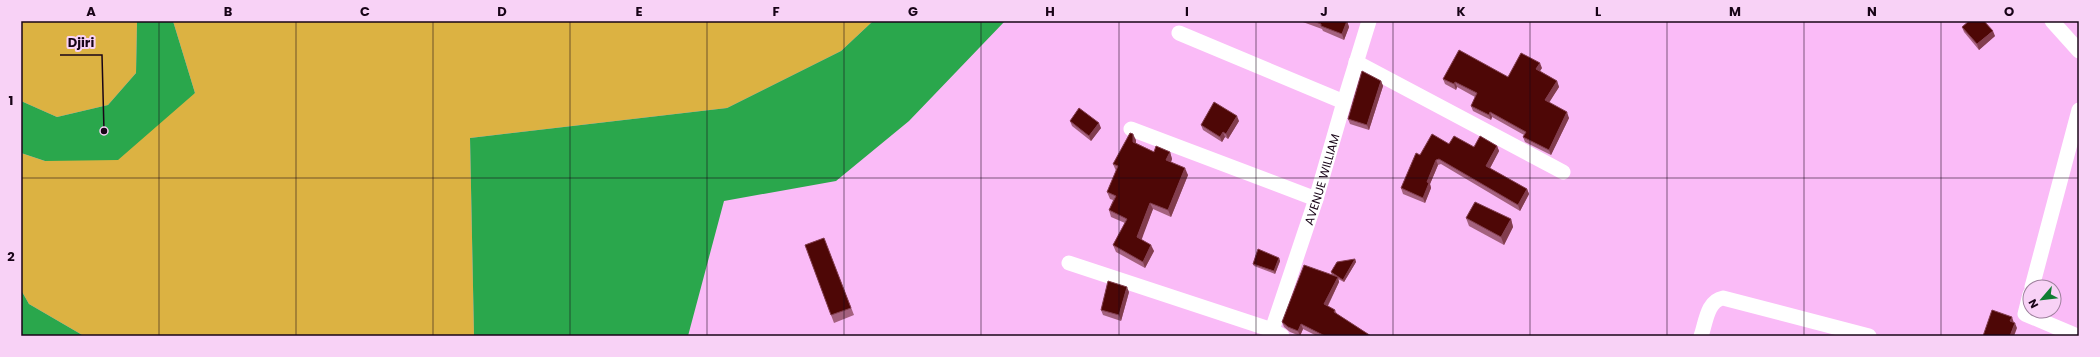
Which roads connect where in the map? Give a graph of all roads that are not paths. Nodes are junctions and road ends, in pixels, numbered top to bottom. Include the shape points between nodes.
1 (1369, 21) edge
2 (2052, 21) edge
3 (1179, 33) dead end
4 (2079, 51) edge
5 (1356, 62) junction
6 (1344, 102) junction
7 (2079, 110) edge
8 (1131, 129) dead end
9 (1563, 172) dead end
10 (1316, 199) junction
11 (1069, 263) dead end
12 (2034, 279) edge
13 (2037, 319) edge
14 (1819, 330) edge
15 (1275, 334) edge
16 (1701, 336) edge
17 (1869, 336) edge
18 (2077, 336) edge

1 - 5 street, AVENUE WILLIAM
2 - 4 street
3 - 6 street
5 - 6 street, AVENUE WILLIAM
5 - 9 street
6 - 10 street, AVENUE WILLIAM
7 - 12 street
8 - 10 street
10 - 15 street, AVENUE WILLIAM
11 - 15 street
13 - 18 street
14 - 16 street via 1723,298 1711,303
14 - 17 street

